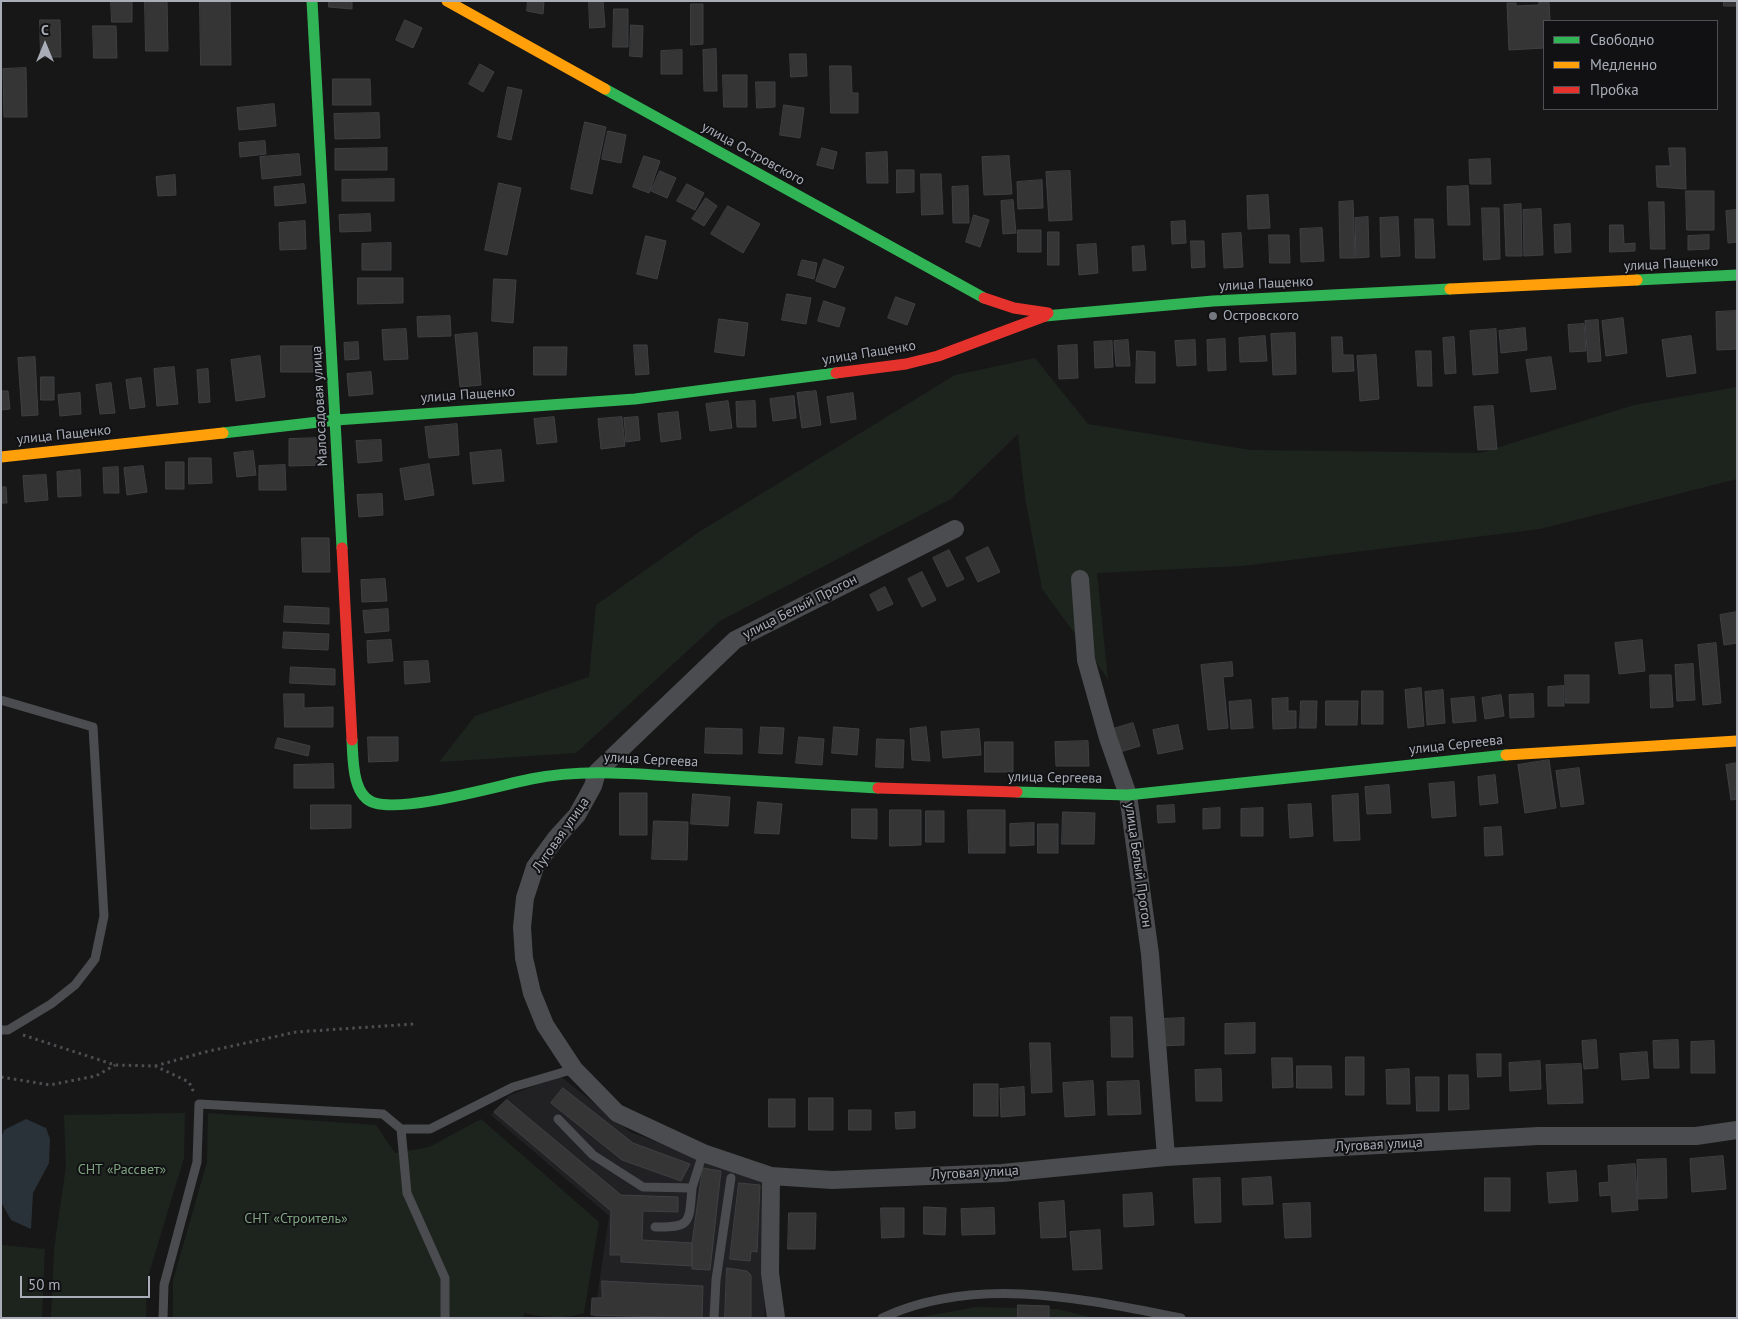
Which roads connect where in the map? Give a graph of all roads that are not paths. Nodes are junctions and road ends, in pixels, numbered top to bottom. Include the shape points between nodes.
1 (312, 1) edge
2 (447, 1) edge
3 (1737, 275) edge
4 (1051, 314) junction
5 (336, 420) junction
6 (1, 457) edge
7 (956, 529) dead end
8 (1080, 579) dead end
9 (1, 700) edge
10 (1737, 741) edge
11 (597, 772) junction
12 (1128, 795) junction
13 (374, 803) joint
14 (5, 1030) edge
15 (574, 1069) junction
16 (558, 1119) dead end
17 (401, 1129) junction
18 (1737, 1130) edge
19 (703, 1153) junction
20 (1166, 1157) junction
21 (771, 1176) junction
22 (731, 1178) dead end
23 (692, 1188) junction
24 (655, 1227) dead end
25 (163, 1318) edge
26 (445, 1318) edge
27 (714, 1318) edge
28 (776, 1318) edge
29 (882, 1318) edge
30 (1181, 1318) edge

1 - 5 street, Малосадовая улица
2 - 4 street, улица Островского via 980,297 1014,308
3 - 4 street, улица Пащенко via 1213,301
4 - 5 street, улица Пащенко via 938,356 906,364 635,399
5 - 6 street, улица Пащенко
5 - 13 street, Малосадовая улица via 354,763 357,783 363,794
7 - 11 street, улица Белый Прогон via 735,640
8 - 12 street, улица Белый Прогон via 1086,660
9 - 14 lane via 93,727 104,916 94,958 74,985 51,1004
10 - 12 street, улица Сергеева via 1531,752
11 - 12 street, улица Сергеева via 895,789
11 - 13 street, улица Сергеева via 549,776 388,805
11 - 15 street, Луговая улица via 577,815 535,867 525,898 522,927 524,958 532,993 545,1025
12 - 20 street, улица Белый Прогон via 1150,954
15 - 17 lane via 513,1087 430,1129
15 - 19 street, Луговая улица via 617,1113
16 - 23 lane via 593,1155 643,1187
17 - 25 lane via 383,1114 199,1104 198,1162 164,1285
17 - 26 lane via 407,1193 445,1278
18 - 20 street, Луговая улица via 1696,1136 1538,1136
19 - 21 street, Луговая улица
19 - 23 lane
20 - 21 street, Луговая улица via 1002,1173 832,1180
21 - 28 street via 770,1273
22 - 27 lane via 716,1280
23 - 24 lane via 690,1215 684,1224
29 - 30 lane via 907,1306 976,1294 1096,1301

